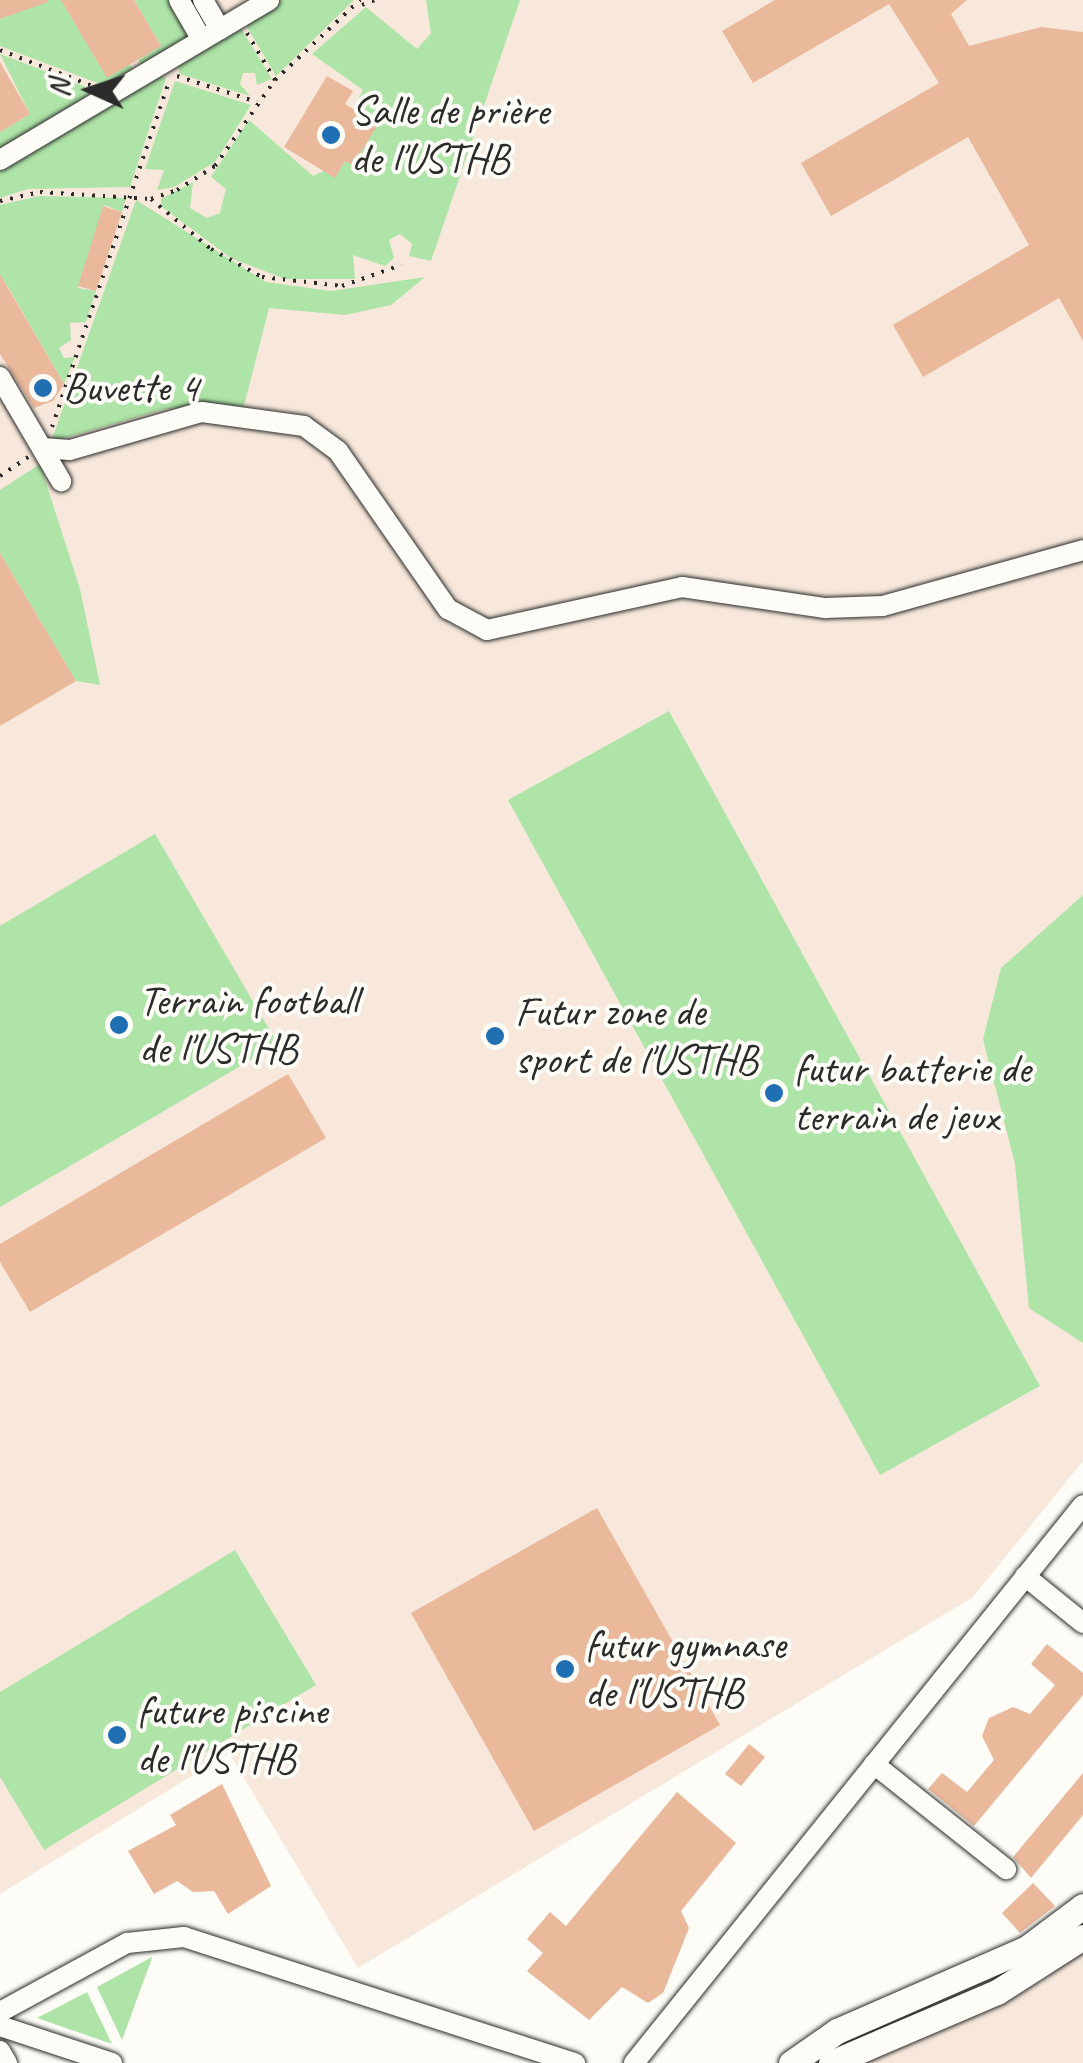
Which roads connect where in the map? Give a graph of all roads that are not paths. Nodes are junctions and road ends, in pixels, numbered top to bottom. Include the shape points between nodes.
1 (179, 0) edge
2 (203, 0) edge
3 (269, 0) edge
4 (220, 29) junction
5 (0, 160) edge
6 (0, 377) edge
7 (42, 448) junction
8 (61, 480) dead end
9 (1083, 550) edge
10 (1083, 1504) edge
11 (1025, 1576) junction
12 (1083, 1624) edge
13 (874, 1764) junction
14 (1006, 1869) dead end
15 (1083, 1906) edge
16 (1083, 1937) edge
17 (0, 2012) edge
18 (0, 2026) edge
19 (0, 2051) edge
20 (7, 2063) edge
21 (112, 2063) edge
22 (575, 2063) edge
23 (634, 2063) edge
24 (791, 2063) edge
25 (831, 2063) edge

1 - 4 lane
2 - 4 lane
3 - 4 lane
4 - 5 lane via 169,68
6 - 7 lane
7 - 8 lane
7 - 9 lane via 70,450 202,412 304,426 338,451 448,609 499,632 682,587 824,608 883,606
10 - 11 lane
11 - 12 lane
11 - 13 lane
13 - 14 lane
13 - 23 lane
15 - 24 main road via 1027,1948 837,2031
16 - 25 main road via 998,1992
17 - 22 lane via 128,1942 184,1937
18 - 21 lane
19 - 20 lane

